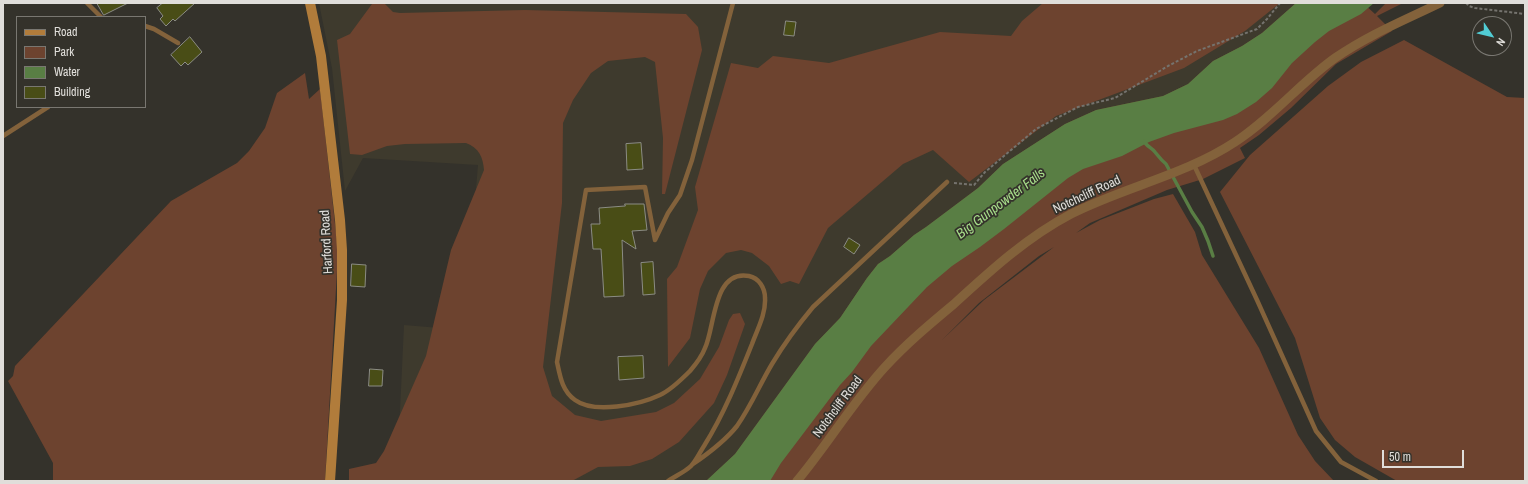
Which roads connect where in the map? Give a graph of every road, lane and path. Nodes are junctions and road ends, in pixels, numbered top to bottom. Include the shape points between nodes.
1 (87, 3) edge
2 (310, 3) edge
3 (733, 3) edge
4 (1280, 3) edge
5 (1440, 3) edge
6 (1466, 3) edge
7 (1525, 14) edge
8 (99, 16) edge
9 (146, 26) edge
10 (178, 43) dead end
11 (46, 108) edge
12 (3, 136) edge
13 (1194, 165) junction
14 (946, 182) joint
15 (691, 466) junction
16 (330, 481) edge
17 (668, 481) edge
18 (797, 481) edge
19 (1376, 481) edge

1 - 8 lane
2 - 16 main road, Harford Road via 321,56 342,250 342,300
3 - 15 lane via 690,167 680,195 655,240 645,187 586,190 557,362 566,391 575,400 588,405 605,407 637,404 661,395 696,365 706,348 717,299 723,289 731,279 742,275 754,277 762,286 765,299 762,317 738,380 717,425
4 - 14 path via 1257,29 1197,51 1114,98 1078,107 1036,129 985,172 974,185
5 - 13 street, Notchcliff Road via 1365,39 1340,55 1243,137
6 - 7 path via 1475,8
9 - 10 lane
11 - 12 lane
13 - 18 street, Notchcliff Road via 1096,203 1070,215 1029,240 884,368
13 - 19 lane via 1316,431 1341,462
14 - 15 lane via 813,307 772,364 736,426 718,445
15 - 17 lane

